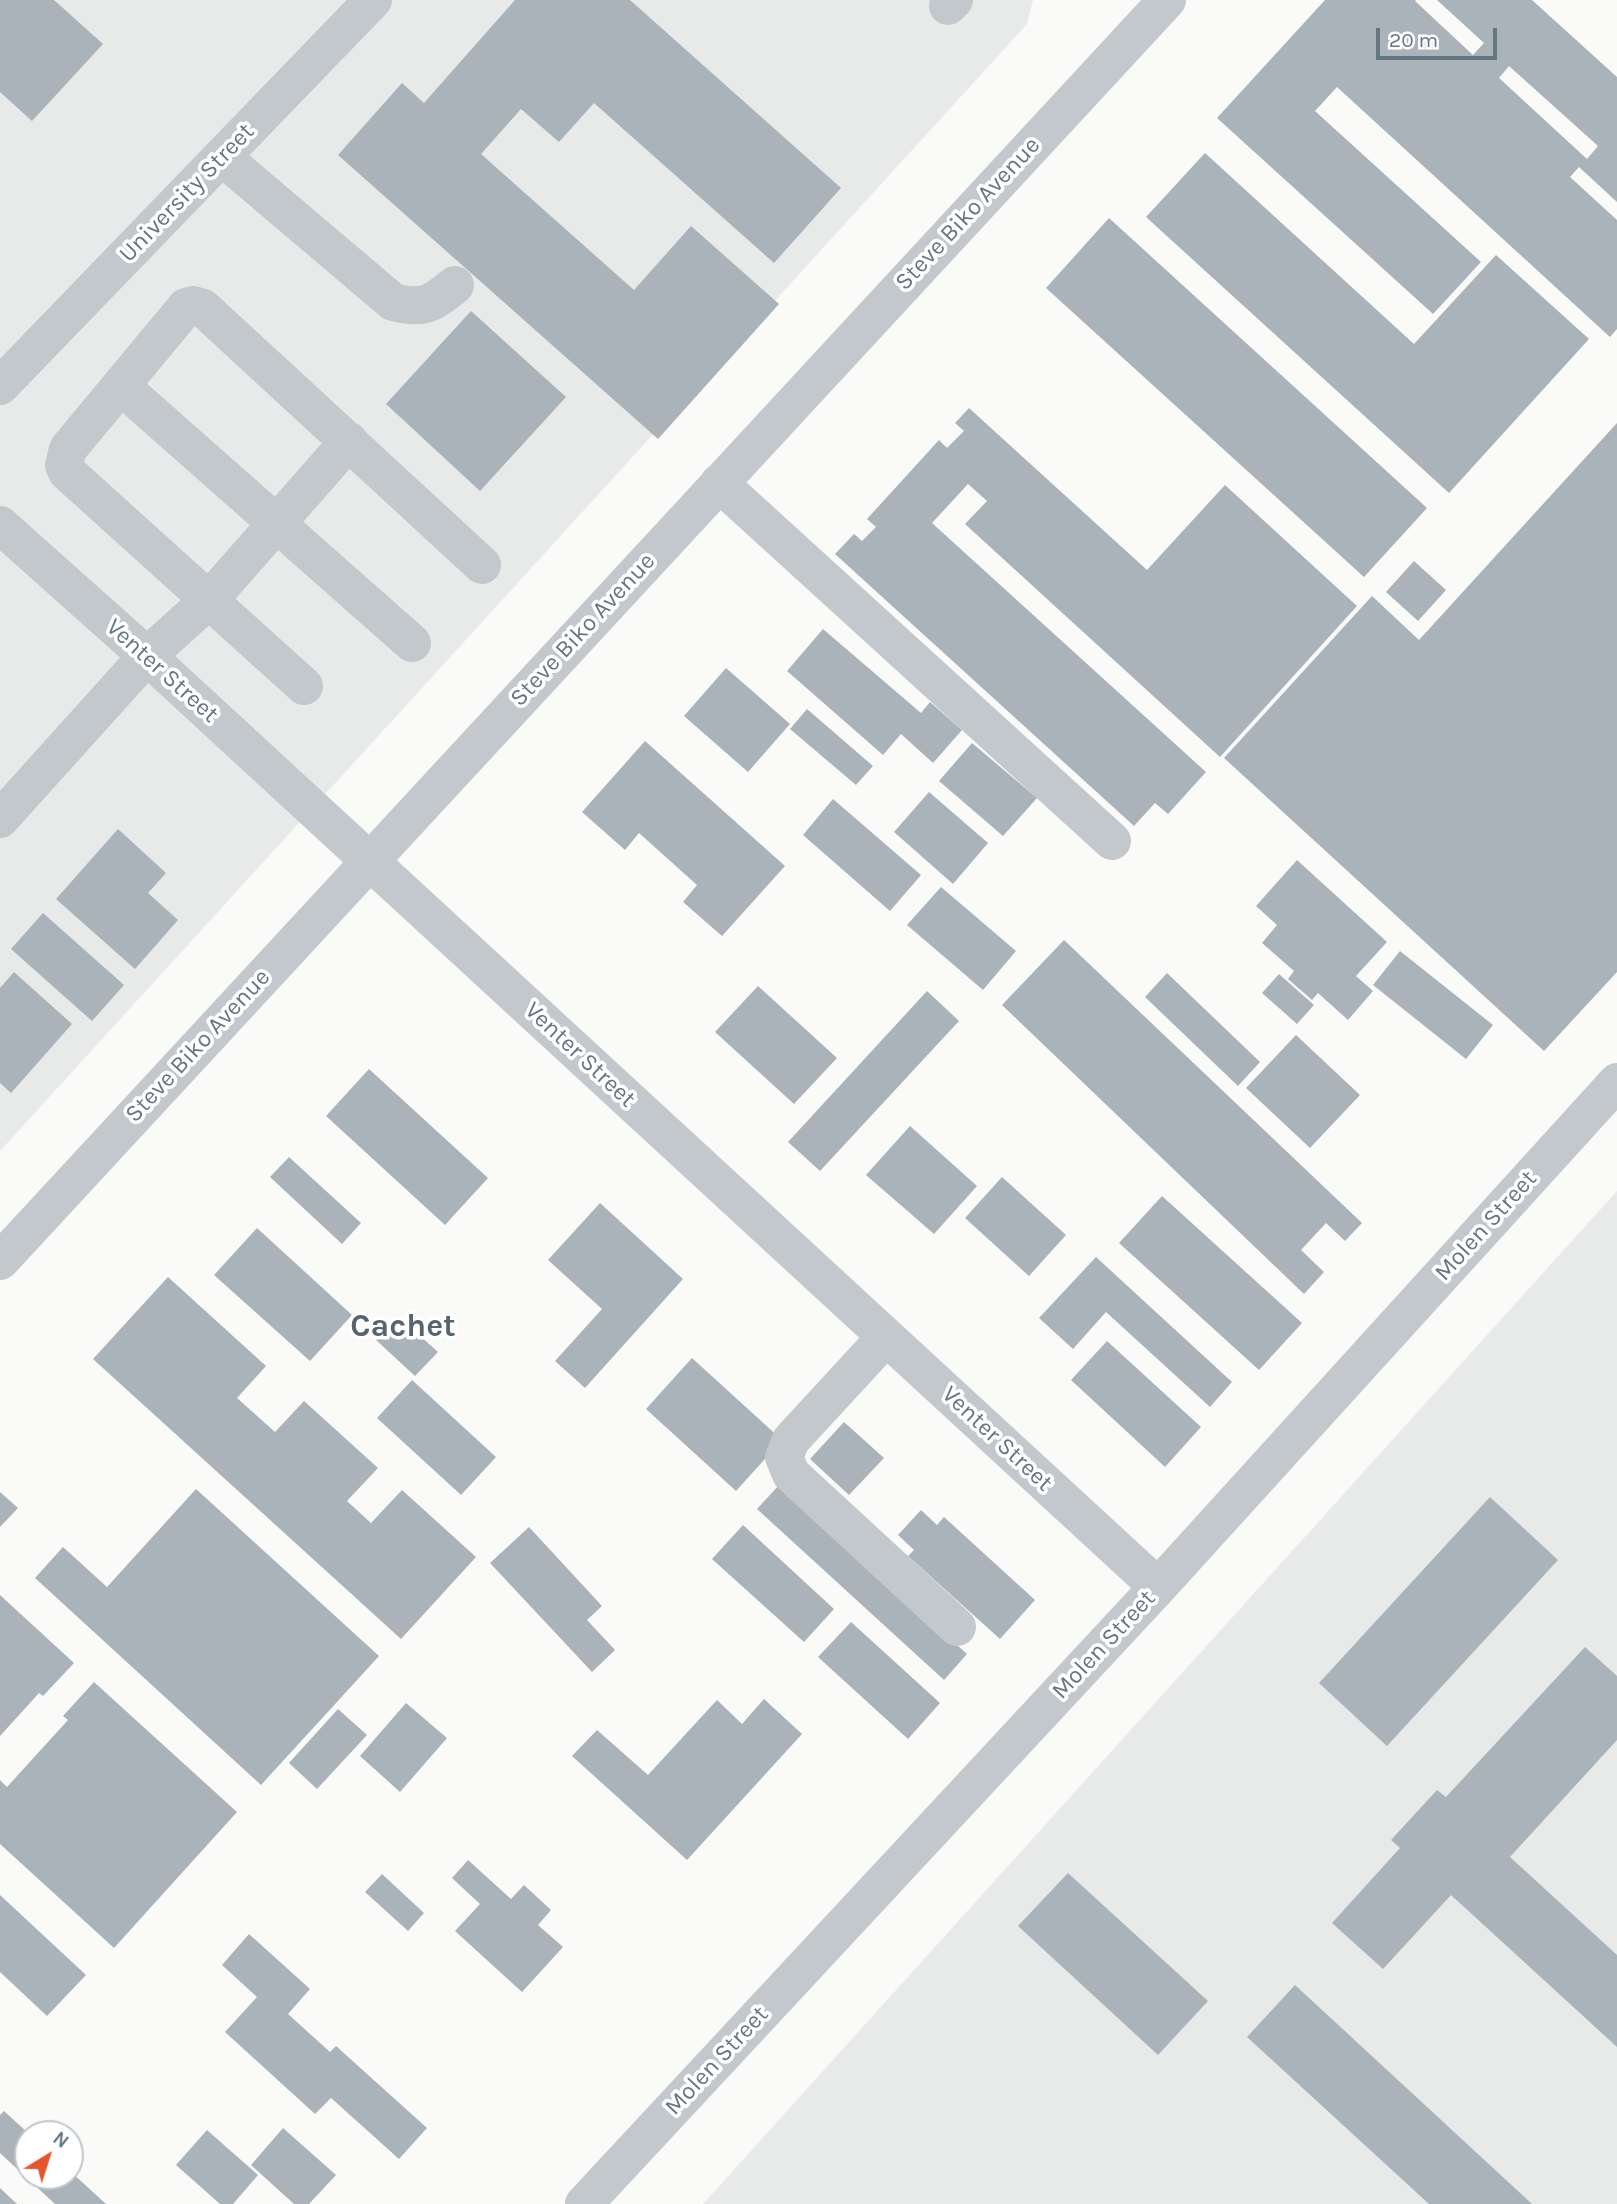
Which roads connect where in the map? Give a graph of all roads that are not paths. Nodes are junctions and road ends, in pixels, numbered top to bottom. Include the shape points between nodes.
1 (373, 0) edge
2 (1167, 0) edge
3 (222, 157) junction
4 (454, 285) dead end
5 (0, 386) edge
6 (122, 387) junction
7 (349, 441) junction
8 (719, 483) junction
9 (278, 524) junction
10 (0, 525) edge
11 (482, 565) dead end
12 (210, 599) junction
13 (411, 643) dead end
14 (147, 656) junction
15 (304, 686) dead end
16 (0, 819) edge
17 (1112, 841) dead end
18 (369, 861) junction
19 (1617, 1082) edge
20 (0, 1261) edge
21 (886, 1337) junction
22 (1158, 1587) junction
23 (957, 1627) dead end
24 (584, 2204) edge

1 - 3 street, University Street
2 - 8 street, Steve Biko Avenue
3 - 4 street via 393,302 412,307 434,303
3 - 5 street, University Street
6 - 7 street via 186,307 194,305 203,308
6 - 9 street
6 - 12 street via 68,449 64,465
7 - 9 street
7 - 11 street
8 - 17 street
8 - 18 street, Steve Biko Avenue
9 - 12 street
9 - 13 street
10 - 14 street, Venter Street
12 - 14 street
12 - 15 street
14 - 16 street
14 - 18 street, Venter Street
18 - 20 street, Steve Biko Avenue
18 - 21 street, Venter Street
19 - 22 street, Molen Street
21 - 22 street, Venter Street
21 - 23 street via 790,1440 784,1457 791,1474
22 - 24 street, Molen Street

